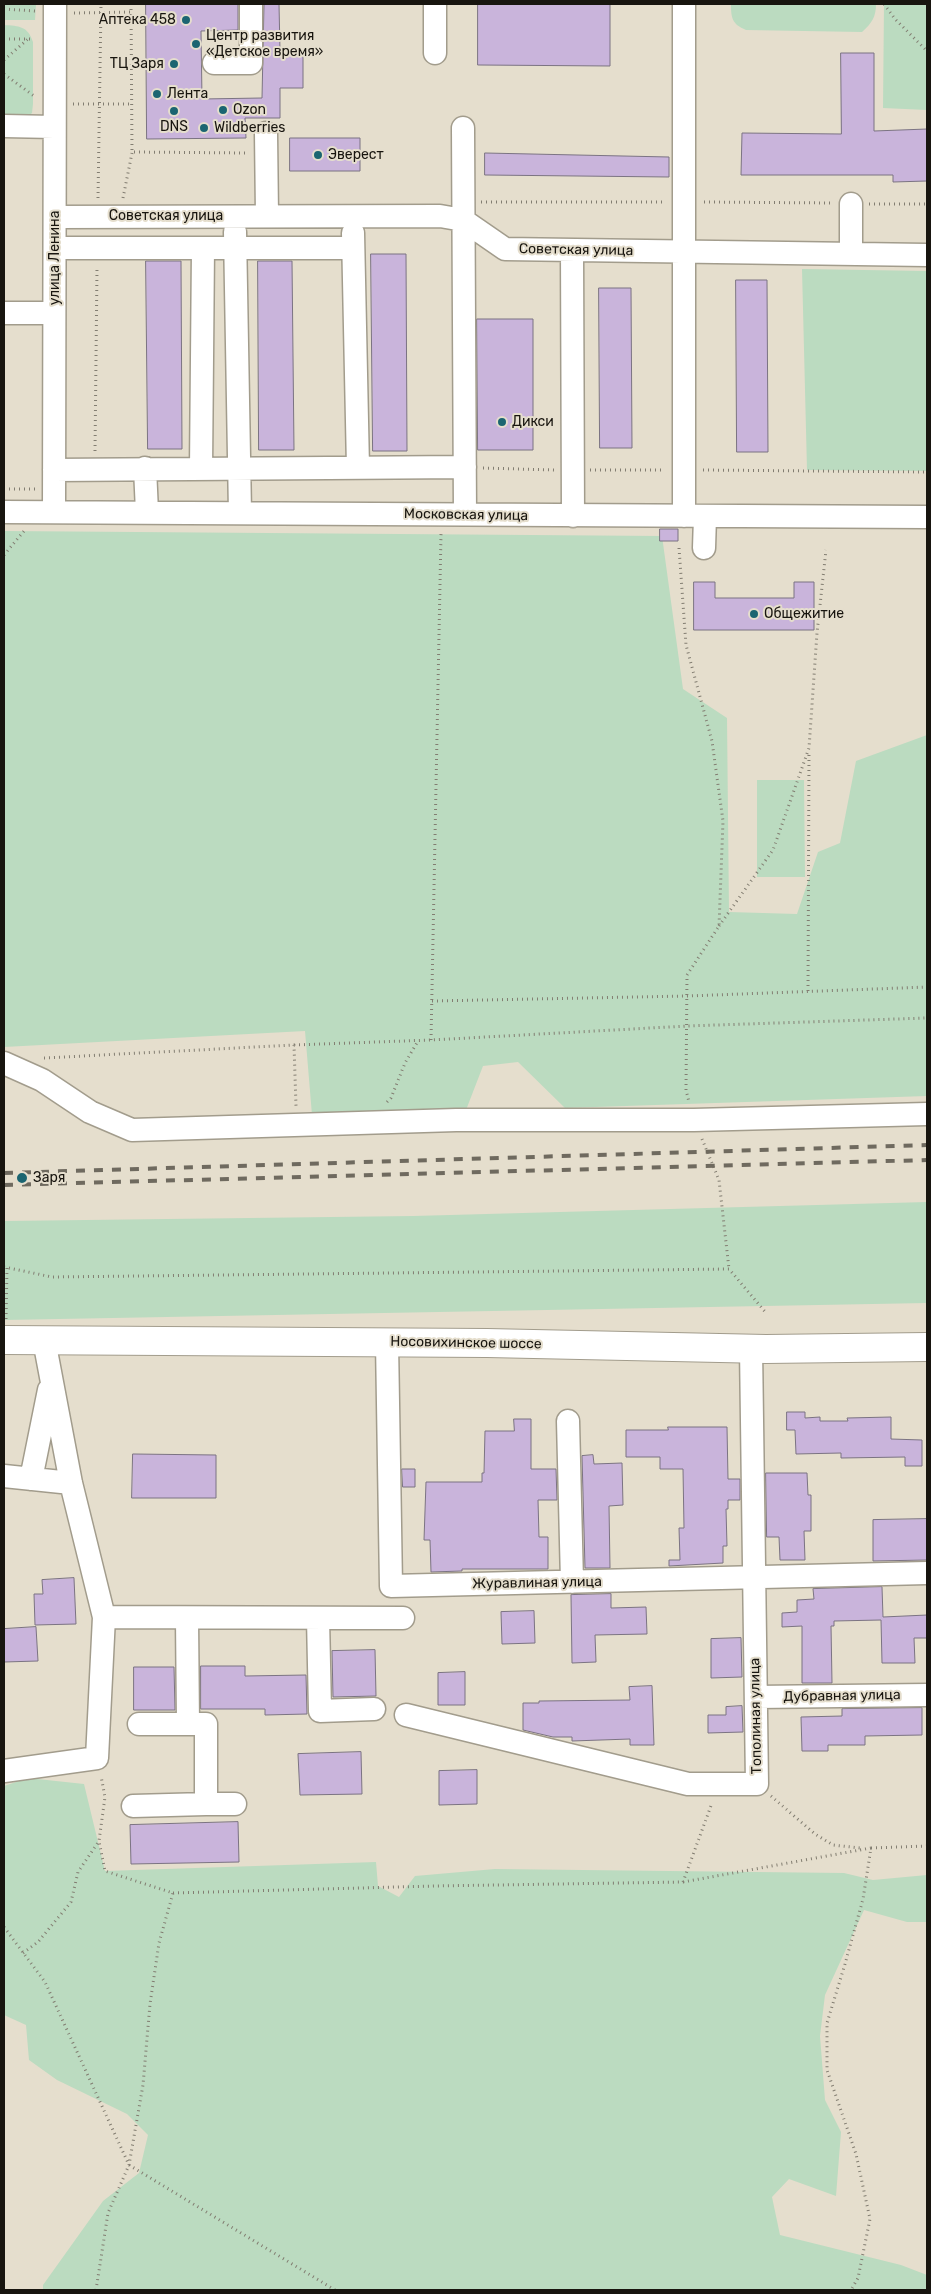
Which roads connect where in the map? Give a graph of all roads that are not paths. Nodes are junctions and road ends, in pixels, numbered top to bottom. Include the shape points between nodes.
1 (251, 4) edge
2 (435, 4) edge
3 (679, 5) edge
4 (55, 9) edge
5 (435, 53) dead end
6 (214, 63) dead end
7 (4, 126) edge
8 (54, 127) junction
9 (463, 128) dead end
10 (266, 143) road end
11 (851, 204) road end
12 (463, 211) junction
13 (235, 216) junction
14 (267, 216) junction
15 (55, 217) junction
16 (352, 217) junction
17 (55, 248) junction
18 (203, 248) junction
19 (235, 248) junction
20 (353, 248) junction
21 (572, 250) junction
22 (683, 252) junction
23 (851, 254) junction
24 (927, 255) edge
25 (4, 313) edge
26 (54, 313) junction
27 (465, 467) junction
28 (145, 468) junction
29 (201, 468) junction
30 (239, 468) junction
31 (358, 468) junction
32 (54, 479) junction
33 (4, 512) edge
34 (54, 512) junction
35 (147, 512) junction
36 (240, 513) junction
37 (465, 514) junction
38 (573, 516) junction
39 (695, 517) junction
40 (927, 517) edge
41 (704, 548) dead end
42 (4, 1062) edge
43 (927, 1114) edge
44 (5, 1340) edge
45 (44, 1340) junction
46 (387, 1342) junction
47 (927, 1346) edge
48 (751, 1348) junction
49 (51, 1379) junction
50 (568, 1421) dead end
51 (4, 1476) edge
52 (31, 1479) junction
53 (71, 1483) junction
54 (927, 1573) edge
55 (754, 1578) junction
56 (572, 1582) junction
57 (104, 1617) junction
58 (318, 1618) junction
59 (403, 1618) dead end
60 (187, 1619) junction
61 (927, 1695) edge
62 (756, 1697) junction
63 (374, 1710) dead end
64 (406, 1714) dead end
65 (139, 1724) dead end
66 (188, 1724) junction
67 (4, 1771) edge
68 (206, 1804) junction
69 (235, 1804) dead end
70 (133, 1806) dead end

1 - 6 street via 251,63
2 - 5 street
3 - 22 street
4 - 8 street, улица Ленина via 44,100
7 - 8 street
8 - 15 street, улица Ленина
9 - 12 street
10 - 14 street
11 - 23 street
12 - 16 street, Советская улица via 440,216
12 - 21 street, Советская улица via 504,249
12 - 27 street
13 - 14 street, Советская улица
13 - 15 street, Советская улица
13 - 19 street
14 - 16 street, Советская улица
15 - 17 street, улица Ленина
16 - 20 street
17 - 18 street
17 - 26 street, улица Ленина
18 - 19 street
18 - 29 street
19 - 20 street
19 - 30 street
20 - 31 street
21 - 22 street, Советская улица
21 - 38 street
22 - 23 street, Советская улица
22 - 39 street via 683,470
23 - 24 street, Советская улица
25 - 26 street
26 - 32 street, улица Ленина
27 - 31 street
27 - 37 street
28 - 29 street
28 - 32 street
28 - 35 street
29 - 30 street
30 - 31 street
30 - 36 street
32 - 34 street, улица Ленина
33 - 34 street, Московская улица
34 - 35 street, Московская улица
35 - 36 street, Московская улица
36 - 37 street, Московская улица
37 - 38 street, Московская улица
38 - 39 street, Московская улица
39 - 40 street, Московская улица
39 - 41 street
42 - 43 street via 42,1080 90,1112 132,1130 456,1120 694,1120
44 - 45 main road, Носовихинское шоссе
45 - 46 main road, Носовихинское шоссе
45 - 49 street
46 - 48 main road, Носовихинское шоссе
46 - 56 street, Журавлиная улица via 391,1586
47 - 48 main road, Носовихинское шоссе
48 - 55 street, Тополиная улица
49 - 52 street
49 - 53 street
50 - 56 street
51 - 52 street
52 - 53 street
53 - 57 street
54 - 55 street, Журавлиная улица
55 - 56 street, Журавлиная улица
55 - 62 street, Тополиная улица
57 - 60 street
57 - 67 street via 97,1758
58 - 59 street
58 - 60 street
58 - 63 street via 320,1711
60 - 66 street
61 - 62 street, Дубравная улица
62 - 64 street, Тополиная улица via 757,1784 688,1784
65 - 66 street
66 - 68 street via 206,1724
68 - 69 street
68 - 70 street

